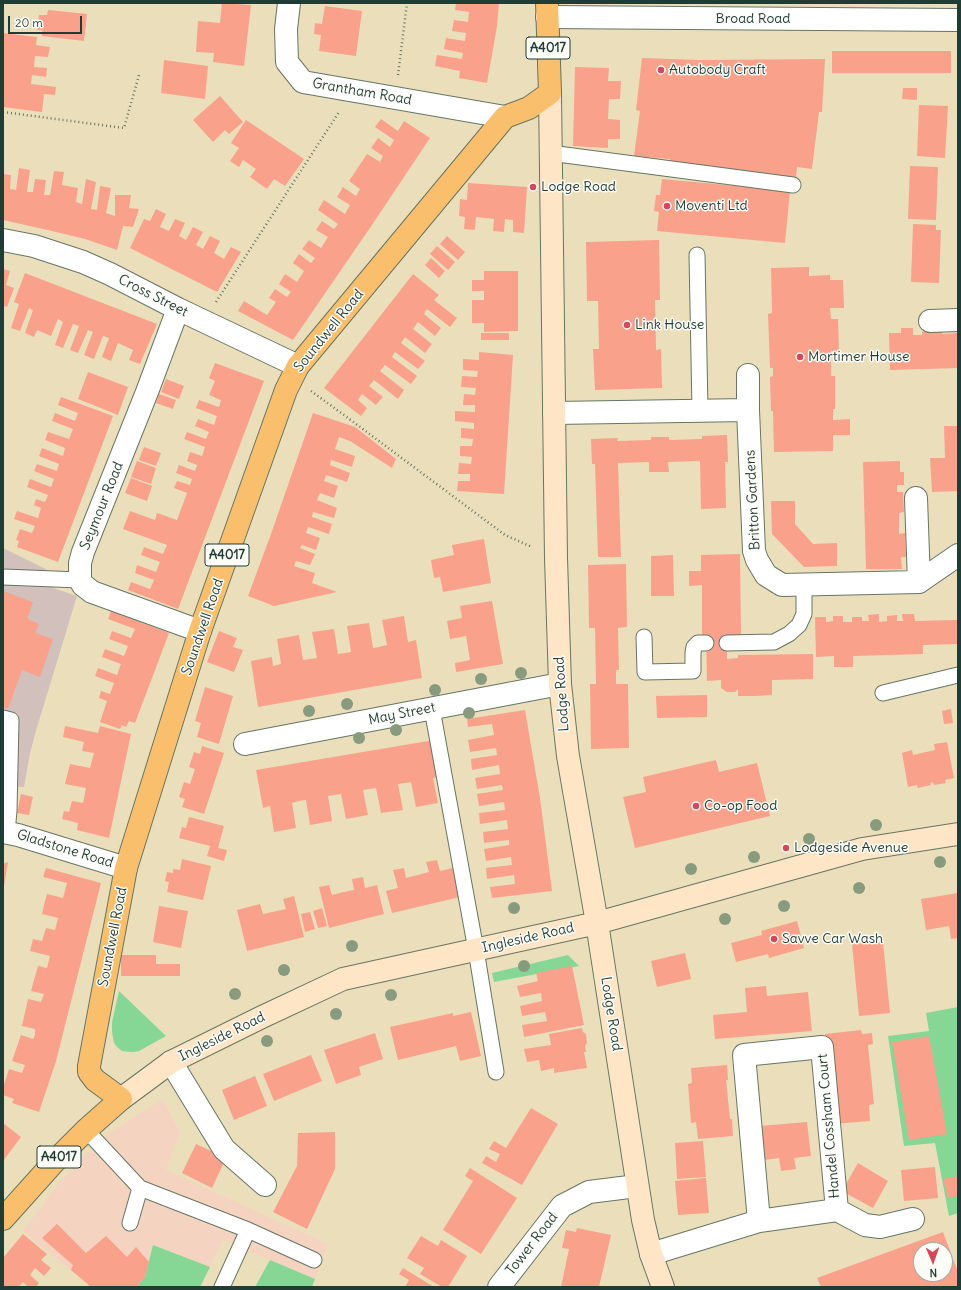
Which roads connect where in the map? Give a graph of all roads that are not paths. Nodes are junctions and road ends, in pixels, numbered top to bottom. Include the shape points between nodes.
1 (289, 3) edge
2 (547, 10) edge
3 (958, 20) edge
4 (550, 93) junction
5 (505, 117) junction
6 (550, 152) junction
7 (793, 185) dead end
8 (3, 240) edge
9 (697, 255) dead end
10 (178, 309) junction
11 (958, 320) edge
12 (930, 321) dead end
13 (295, 372) junction
14 (748, 375) dead end
15 (700, 410) junction
16 (748, 410) junction
17 (554, 413) junction
18 (916, 498) dead end
19 (958, 555) edge
20 (3, 577) edge
21 (80, 580) junction
22 (919, 582) junction
23 (804, 585) junction
24 (200, 632) junction
25 (644, 637) dead end
26 (706, 643) dead end
27 (727, 643) dead end
28 (958, 675) edge
29 (560, 684) junction
30 (883, 693) dead end
31 (432, 709) junction
32 (3, 718) edge
33 (245, 744) dead end
34 (5, 832) edge
35 (958, 834) edge
36 (126, 868) junction
37 (598, 923) junction
38 (476, 950) junction
39 (171, 1062) junction
40 (496, 1072) dead end
41 (120, 1099) junction
42 (86, 1130) junction
43 (265, 1184) dead end
44 (637, 1186) junction
45 (140, 1188) junction
46 (837, 1210) junction
47 (3, 1219) edge
48 (913, 1219) dead end
49 (759, 1221) junction
50 (130, 1223) dead end
51 (248, 1230) junction
52 (651, 1254) junction
53 (314, 1260) dead end
54 (222, 1287) edge
55 (498, 1287) edge
56 (663, 1287) edge

1 - 5 street, Grantham Road via 286,29 287,62 303,82
2 - 3 street, Broad Road
2 - 4 main road, A4017
4 - 5 main road, Soundwell Road / A4017 via 529,108
4 - 6 main road, Lodge Road
5 - 13 main road, Soundwell Road / A4017
6 - 7 lane
6 - 17 main road, Lodge Road
8 - 10 street, Cross Street via 34,246 83,262
9 - 15 lane
10 - 13 street, Cross Street
10 - 21 street, Seymour Road via 83,552
11 - 12 street
13 - 24 main road, Soundwell Road / A4017 via 282,399
14 - 16 street, Britton Gardens
15 - 16 street
15 - 17 street
16 - 23 street, Britton Gardens via 754,551 766,575 782,585
17 - 29 main road, Lodge Road
18 - 22 street
19 - 22 street
20 - 21 lane
21 - 24 street via 92,592
22 - 23 street, Britton Gardens
23 - 27 lane via 804,614 799,625 790,634 774,642
24 - 36 main road, Soundwell Road / A4017
25 - 26 lane via 645,672 693,671 694,647 698,643
28 - 30 lane
29 - 31 street, May Street
29 - 37 main road, Lodge Road via 568,756
31 - 33 street, May Street
31 - 38 lane
32 - 34 lane via 11,720 9,811
34 - 36 street, Gladstone Road
35 - 37 main road, Ingleside Road via 862,849
36 - 41 main road, Soundwell Road / A4017 via 89,1066 89,1072 95,1080
37 - 38 main road, Ingleside Road
37 - 44 main road, Lodge Road
38 - 39 main road, Ingleside Road via 344,979
38 - 40 lane
39 - 41 main road, Ingleside Road
39 - 43 street via 224,1149
41 - 42 main road, A4017
42 - 45 lane
42 - 47 main road, A4017 via 55,1160
44 - 52 main road, Lodge Road
44 - 55 street, Tower Road via 589,1192 562,1206
45 - 50 lane
45 - 51 lane
46 - 48 street, Handel Cossham Court via 865,1225 880,1227
46 - 49 street, Handel Cossham Court
46 - 49 street, Handel Cossham Court via 822,1047 744,1055
49 - 52 street, Handel Cossham Court
51 - 53 lane
51 - 54 lane
52 - 56 main road, Lodge Road

